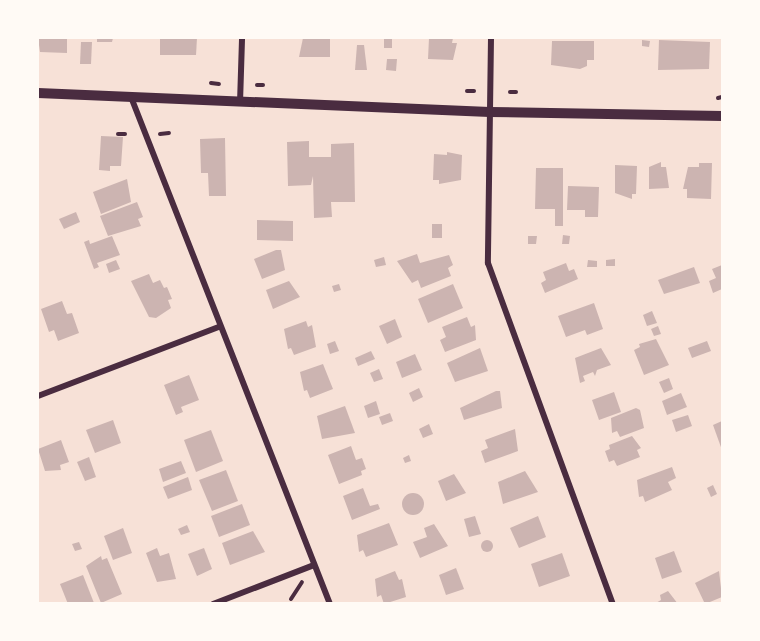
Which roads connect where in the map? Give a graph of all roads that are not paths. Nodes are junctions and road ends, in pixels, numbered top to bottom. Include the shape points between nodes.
1 (242, 38) edge
2 (491, 38) edge
3 (39, 94) edge
4 (131, 98) junction
5 (240, 103) junction
6 (490, 112) junction
7 (723, 116) edge
8 (219, 327) junction
9 (38, 396) edge
10 (314, 565) junction
11 (213, 603) edge
12 (330, 603) edge
13 (613, 603) edge

1 - 5 street
2 - 6 street
3 - 4 street
4 - 5 street
4 - 8 street
5 - 6 street
6 - 7 street
6 - 13 street via 488,263
8 - 9 street
8 - 10 street
10 - 11 street
10 - 12 street

